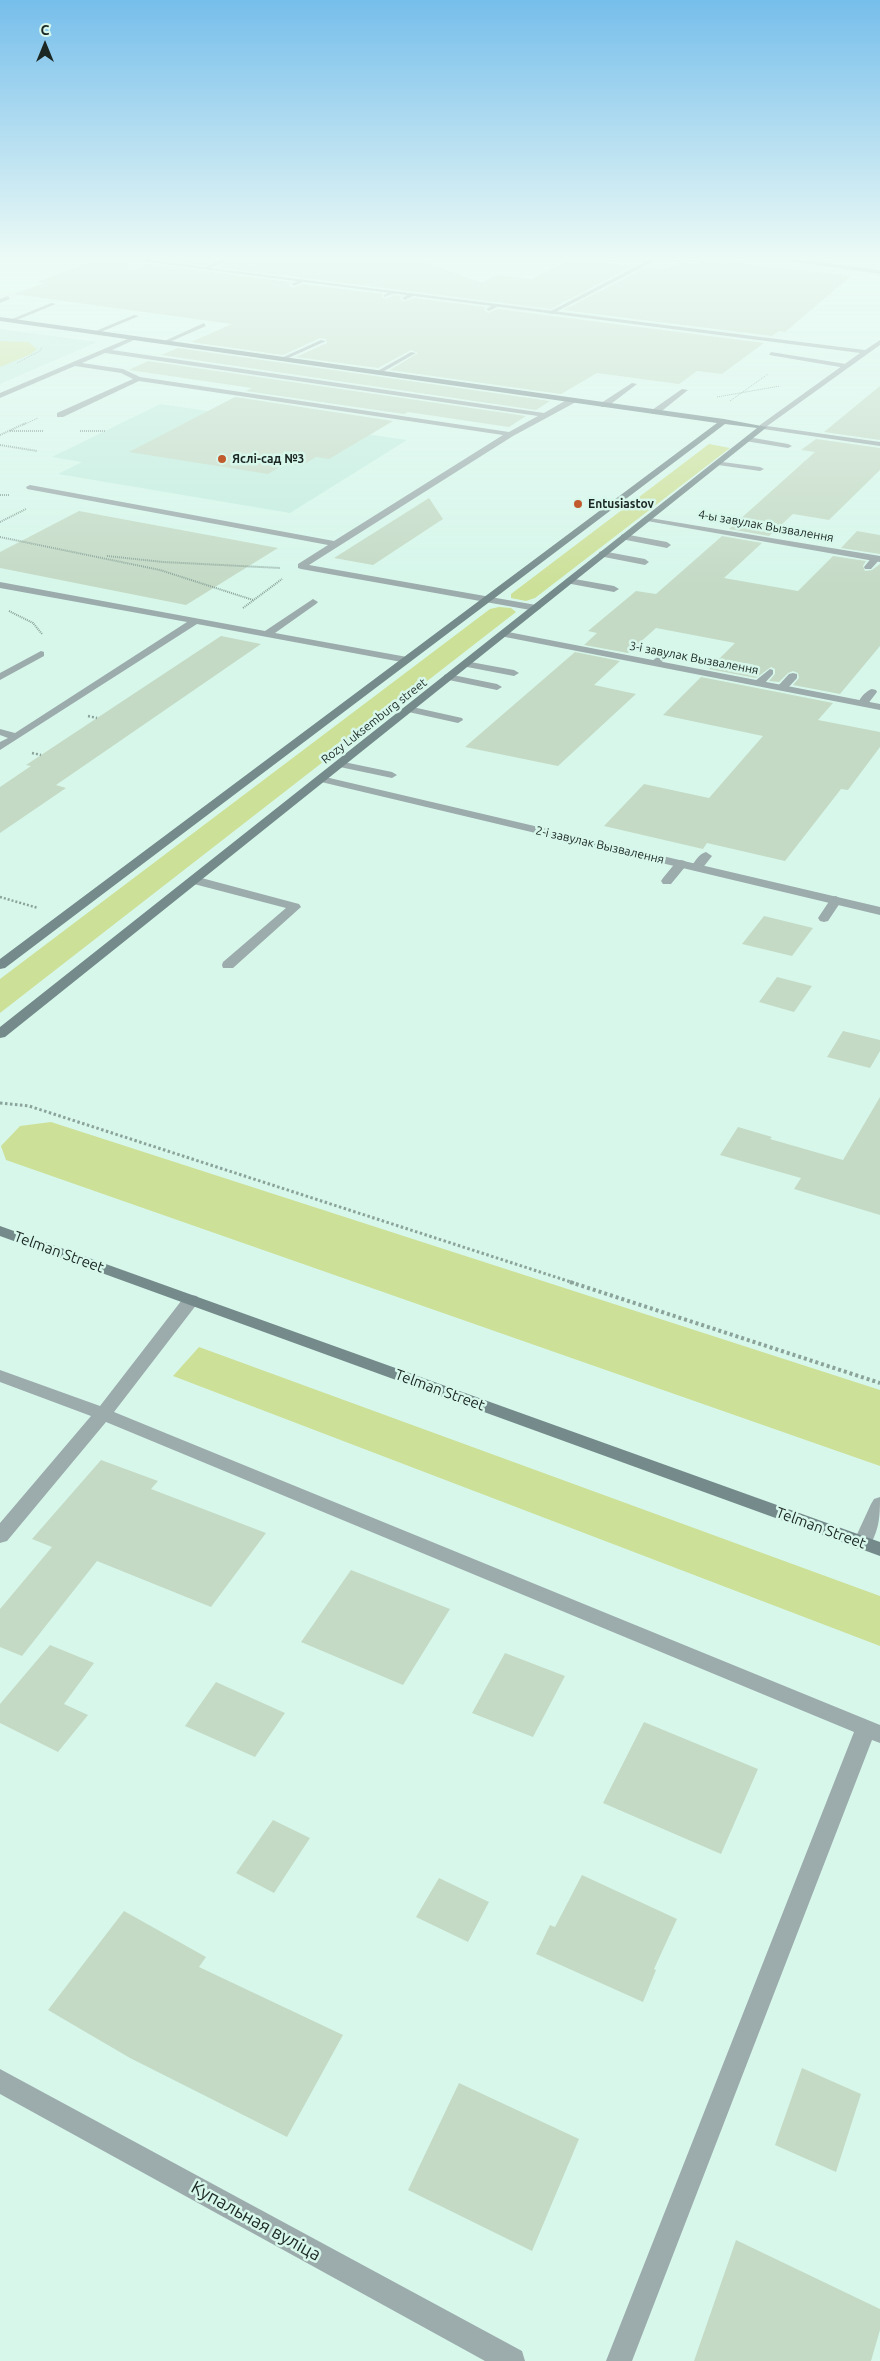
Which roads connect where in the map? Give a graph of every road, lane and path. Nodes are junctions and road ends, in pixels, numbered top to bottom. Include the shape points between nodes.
1 (67, 367) edge
2 (96, 367) edge
3 (215, 367) edge
4 (338, 367) edge
5 (387, 367) edge
6 (779, 367) edge
7 (844, 367) edge
8 (377, 373) junction
9 (138, 379) junction
10 (634, 384) dead end
11 (786, 385) dead end
12 (684, 390) dead end
13 (744, 391) junction
14 (0, 396) edge
15 (573, 400) junction
16 (671, 400) junction
17 (604, 404) junction
18 (724, 405) dead end
19 (655, 412) junction
20 (545, 415) junction
21 (60, 416) dead end
22 (724, 422) junction
23 (763, 427) junction
24 (510, 434) junction
25 (748, 439) junction
26 (880, 444) edge
27 (0, 445) edge
28 (788, 446) dead end
29 (38, 451) dead end
30 (718, 463) junction
31 (760, 469) dead end
32 (30, 487) dead end
33 (647, 519) junction
34 (0, 537) edge
35 (624, 537) junction
36 (334, 544) junction
37 (667, 545) dead end
38 (89, 554) junction
39 (602, 554) junction
40 (874, 556) edge
41 (646, 562) dead end
42 (299, 567) junction
43 (868, 567) dead end
44 (569, 581) junction
45 (0, 585) edge
46 (614, 589) dead end
47 (488, 599) junction
48 (253, 600) junction
49 (314, 602) dead end
50 (536, 608) junction
51 (6, 609) dead end
52 (196, 621) junction
53 (218, 625) junction
54 (268, 634) junction
55 (503, 634) junction
56 (43, 639) dead end
57 (668, 652) dead end
58 (41, 654) dead end
59 (407, 660) junction
60 (655, 663) junction
61 (465, 664) junction
62 (770, 672) dead end
63 (514, 673) dead end
64 (792, 676) dead end
65 (0, 677) edge
66 (448, 677) junction
67 (760, 683) junction
68 (496, 687) dead end
69 (782, 688) junction
70 (872, 692) dead end
71 (863, 703) junction
72 (880, 707) edge
73 (408, 709) junction
74 (458, 720) dead end
75 (0, 732) edge
76 (16, 737) junction
77 (0, 747) edge
78 (339, 764) junction
79 (392, 775) dead end
80 (321, 779) junction
81 (706, 856) dead end
82 (681, 864) junction
83 (697, 867) junction
84 (194, 880) junction
85 (667, 880) dead end
86 (0, 897) edge
87 (836, 900) junction
88 (46, 910) dead end
89 (880, 911) edge
90 (824, 918) dead end
91 (0, 965) edge
92 (228, 965) dead end
93 (0, 1034) edge
94 (0, 1103) edge
95 (0, 1231) edge
96 (191, 1300) junction
97 (0, 1376) edge
98 (880, 1383) edge
99 (103, 1414) junction
100 (880, 1504) edge
101 (0, 1536) edge
102 (862, 1543) junction
103 (880, 1549) edge
104 (873, 1731) edge
105 (0, 2081) edge
106 (512, 2361) edge
107 (619, 2361) edge

1 - 14 street
2 - 9 street via 123,371
3 - 20 street
4 - 8 main road
5 - 8 street
6 - 13 path
7 - 23 street
8 - 15 main road
9 - 21 street
9 - 24 street
10 - 17 street
11 - 13 path
12 - 16 street
13 - 16 path via 719,397
13 - 18 path
15 - 17 main road
15 - 20 street
16 - 19 street
17 - 19 main road
19 - 22 main road
20 - 24 street
22 - 23 main road
22 - 47 main road, Rozy Luksemburg street
23 - 25 main road, Rozy Luksemburg street
23 - 26 street
24 - 36 street
25 - 28 street
25 - 30 main road, Rozy Luksemburg street
27 - 29 path
30 - 31 street
30 - 33 main road, Rozy Luksemburg street
32 - 36 street
33 - 35 main road, Rozy Luksemburg street
33 - 40 street, 4-ы завулак Вызвалення
34 - 38 path
35 - 37 street
35 - 39 main road, Rozy Luksemburg street
36 - 42 street
38 - 42 path via 163,562
38 - 48 path via 214,584
39 - 41 street
39 - 44 main road, Rozy Luksemburg street
40 - 43 street
42 - 47 street
42 - 48 path
44 - 46 street
44 - 50 main road, Rozy Luksemburg street
45 - 52 street
47 - 50 street
47 - 59 main road, Rozy Luksemburg street
48 - 53 path
49 - 54 street
50 - 55 main road, Rozy Luksemburg street
51 - 56 path via 41,630
52 - 53 street
52 - 76 street
53 - 54 street
54 - 59 street
55 - 60 street, 3-і завулак Вызвалення
55 - 61 main road, Rozy Luksemburg street
57 - 60 street
58 - 65 street
59 - 91 main road, Rozy Luksemburg street
60 - 67 street, 3-і завулак Вызвалення
61 - 63 street
61 - 66 main road, Rozy Luksemburg street
62 - 67 street
64 - 69 street
66 - 68 street
66 - 73 main road, Rozy Luksemburg street
67 - 69 street, 3-і завулак Вызвалення
69 - 71 street, 3-і завулак Вызвалення
70 - 71 street
71 - 72 street, 3-і завулак Вызвалення
73 - 74 street
73 - 78 main road, Rozy Luksemburg street
75 - 76 street
76 - 77 street
78 - 79 street
78 - 80 main road, Rozy Luksemburg street
80 - 82 street, 2-і завулак Вызвалення
80 - 84 main road, Rozy Luksemburg street
81 - 83 street
82 - 83 street, 2-і завулак Вызвалення
82 - 85 street
83 - 87 street, 2-і завулак Вызвалення
84 - 92 street via 295,907
84 - 93 main road, Rozy Luksemburg street
86 - 88 path
87 - 89 street, 2-і завулак Вызвалення
87 - 90 street
94 - 98 path via 29,1106
95 - 96 main road, Telman Street
96 - 99 street
96 - 102 main road, Telman Street
97 - 99 street
99 - 101 street
99 - 104 street
100 - 102 street
102 - 103 main road, Telman Street
104 - 107 street
105 - 106 street, Купальная вуліца

